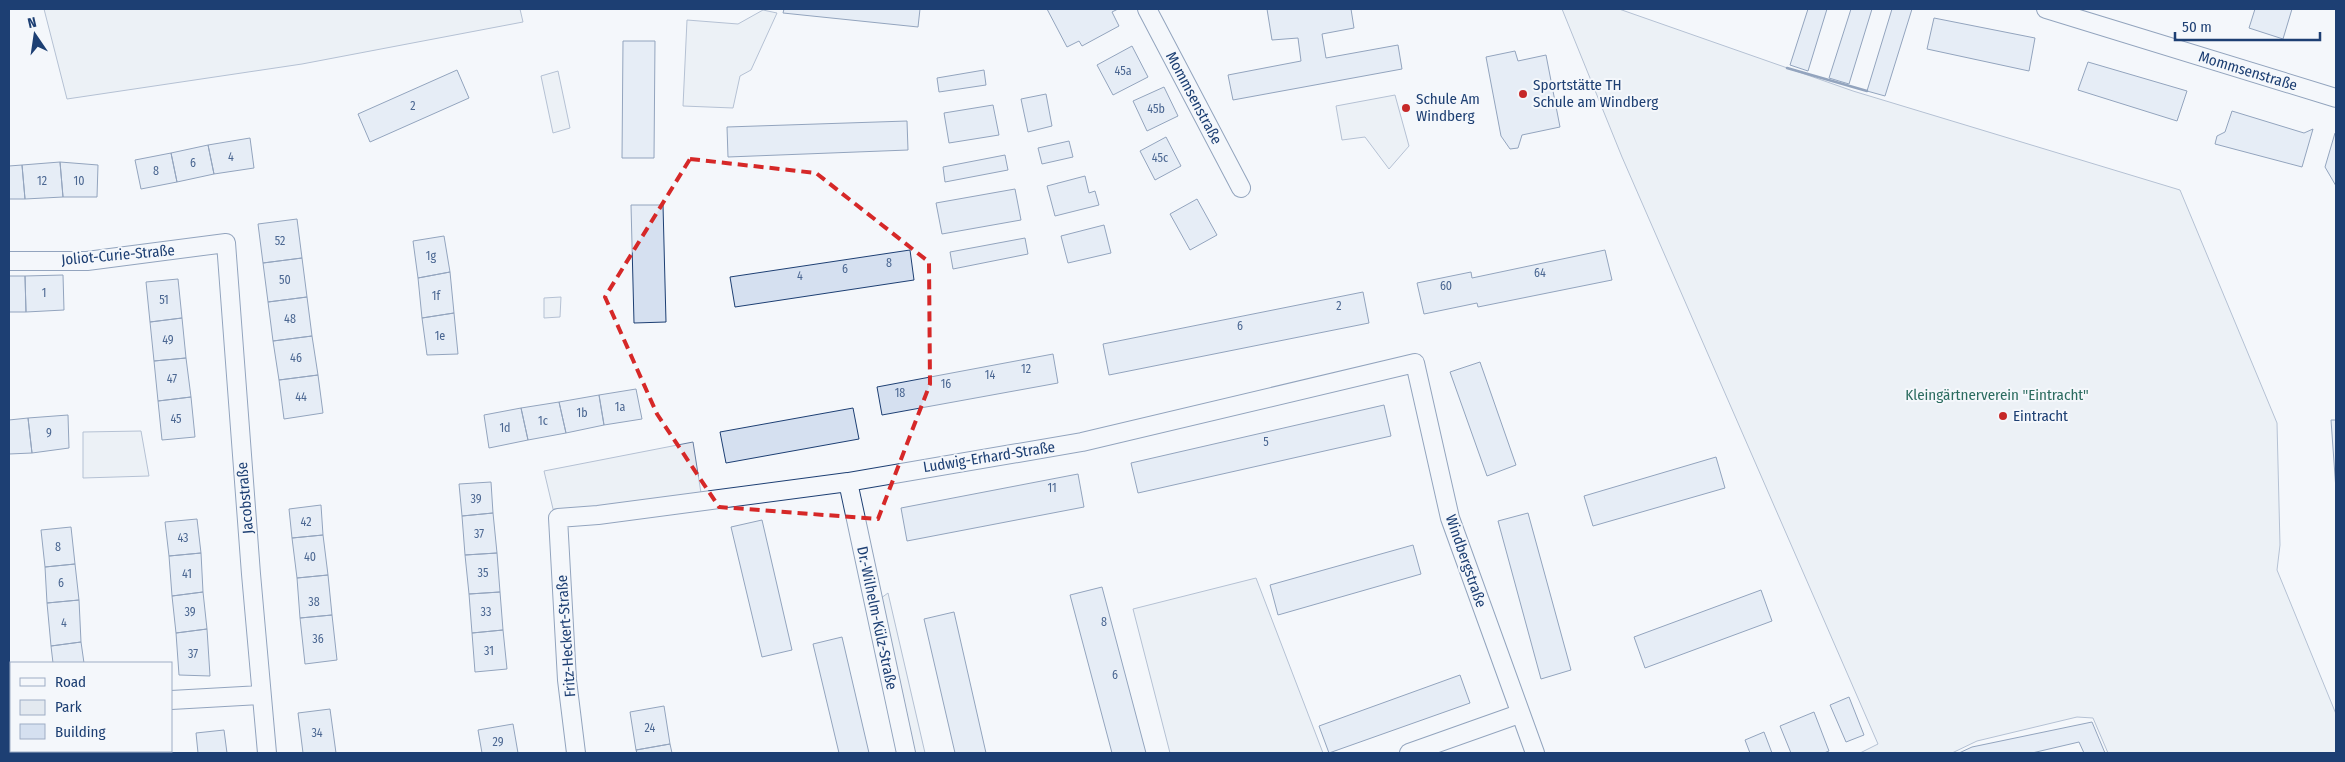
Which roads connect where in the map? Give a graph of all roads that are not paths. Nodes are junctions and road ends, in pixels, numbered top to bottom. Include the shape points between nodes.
1 (1147, 9) edge
2 (2046, 9) edge
3 (2336, 98) edge
4 (1242, 188) dead end
5 (226, 243) joint
6 (9, 261) edge
7 (1415, 364) joint
8 (848, 482) junction
9 (558, 518) joint
10 (261, 695) junction
11 (172, 700) edge
12 (1519, 714) junction
13 (267, 753) edge
14 (576, 753) edge
15 (906, 753) edge
16 (1409, 753) edge
17 (1535, 753) edge

1 - 4 street, Mommsenstraße
2 - 3 street, Mommsenstraße
5 - 6 street, Joliot-Curie-Straße via 87,261
5 - 10 street, Jacobstraße
7 - 8 street, Ludwig-Erhard-Straße via 1082,442
7 - 12 street, Windbergstraße via 1450,518
8 - 9 street, Ludwig-Erhard-Straße
8 - 15 street, Dr.-Wilhelm-Külz-Straße
9 - 14 street, Fritz-Heckert-Straße
10 - 11 street
10 - 13 street, Jacobstraße
12 - 16 street
12 - 17 street, Windbergstraße

